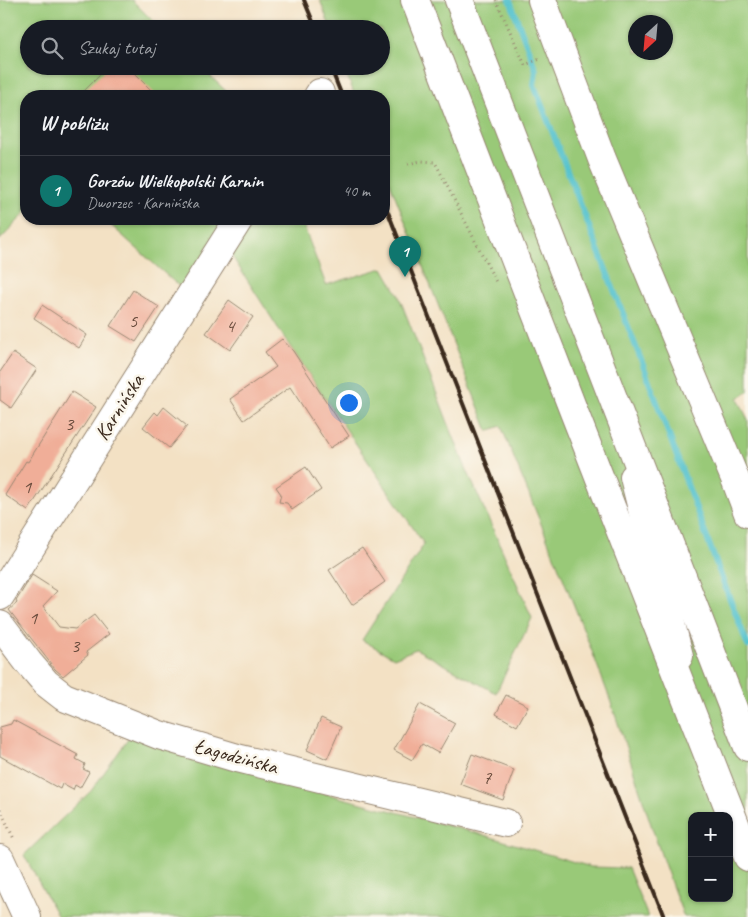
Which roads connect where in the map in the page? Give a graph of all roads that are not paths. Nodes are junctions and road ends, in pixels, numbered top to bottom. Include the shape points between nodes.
1 (415, 0) edge
2 (459, 0) edge
3 (542, 0) edge
4 (235, 225) edge
5 (613, 395) junction
6 (574, 412) junction
7 (748, 513) edge
8 (655, 560) junction
9 (0, 596) edge
10 (0, 625) edge
11 (733, 707) junction
12 (696, 722) junction
13 (748, 747) edge
14 (506, 823) dead end
15 (748, 857) edge
16 (0, 859) edge
17 (27, 917) edge

1 - 6 main road
2 - 5 main road
3 - 7 main road via 602,159
4 - 9 main road, Karnińska
5 - 8 main road
5 - 11 main road
6 - 8 main road
6 - 12 main road
8 - 11 main road
8 - 12 main road
10 - 14 main road, Łagodzińska via 46,683 64,697 159,735 237,758
11 - 13 main road
12 - 15 main road
16 - 17 main road

